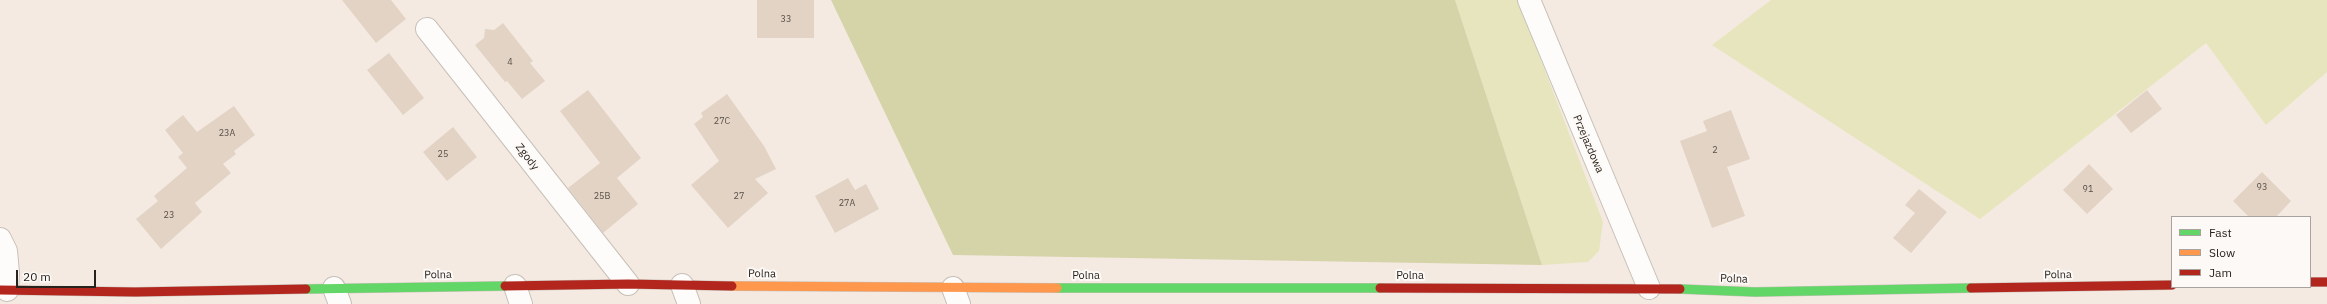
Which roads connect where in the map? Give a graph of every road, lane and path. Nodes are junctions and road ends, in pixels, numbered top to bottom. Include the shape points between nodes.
1 (1529, 0) edge
2 (426, 29) dead end
3 (0, 239) edge
4 (2311, 282) edge
5 (2327, 282) edge
6 (628, 284) junction
7 (2171, 285) edge
8 (1649, 288) junction
9 (3, 290) edge
10 (685, 294) edge
11 (518, 295) edge
12 (337, 296) edge
13 (956, 296) edge

1 - 8 street, Przejazdowa
2 - 6 street, Zgody
3 - 9 street via 6,251 8,273
4 - 5 street
6 - 10 street, Polna
6 - 11 street, Polna
7 - 8 street, Polna via 1755,292
8 - 13 street, Polna
9 - 12 street, Polna
10 - 13 street, Polna
11 - 12 street, Polna

